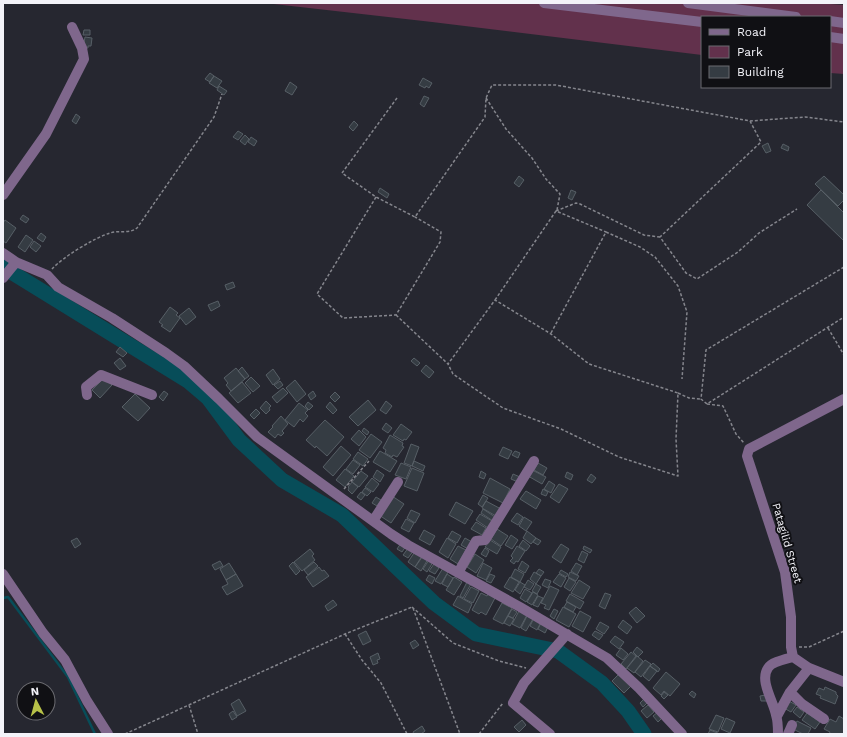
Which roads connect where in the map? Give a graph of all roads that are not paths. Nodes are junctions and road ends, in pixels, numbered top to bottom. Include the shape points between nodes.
1 (544, 3) edge
2 (688, 3) edge
3 (788, 16) edge
4 (831, 21) edge
5 (701, 22) edge
6 (844, 23) edge
7 (72, 27) dead end
8 (831, 37) edge
9 (844, 39) edge
10 (3, 195) edge
11 (3, 253) edge
12 (14, 265) junction
13 (3, 278) edge
14 (87, 395) dead end
15 (152, 395) dead end
16 (844, 399) edge
17 (534, 461) dead end
18 (398, 482) dead end
19 (373, 521) junction
20 (458, 572) junction
21 (3, 574) edge
22 (564, 637) junction
23 (792, 652) junction
24 (809, 668) junction
25 (844, 682) edge
26 (790, 692) junction
27 (777, 716) junction
28 (824, 719) dead end
29 (108, 734) edge
30 (550, 734) edge
31 (682, 734) edge
32 (778, 734) edge

1 - 5 street
2 - 3 street
4 - 6 street
7 - 10 street via 84,59 46,134
8 - 9 street
11 - 12 street
12 - 13 street
12 - 19 street via 47,275 58,287 166,353 204,385 257,437
14 - 15 street via 86,387 101,375
16 - 23 street, Patagilid Street via 749,449 747,456 785,572 791,617
17 - 20 street via 485,540 476,541
18 - 19 street
19 - 20 street via 408,545
20 - 22 street
21 - 29 street via 43,633 65,660
22 - 30 street via 524,683 513,703
22 - 31 street via 607,658
23 - 24 street
23 - 27 street via 783,661 768,668 765,676 765,686
24 - 25 street
24 - 26 street
26 - 27 street
26 - 28 street
27 - 32 street

